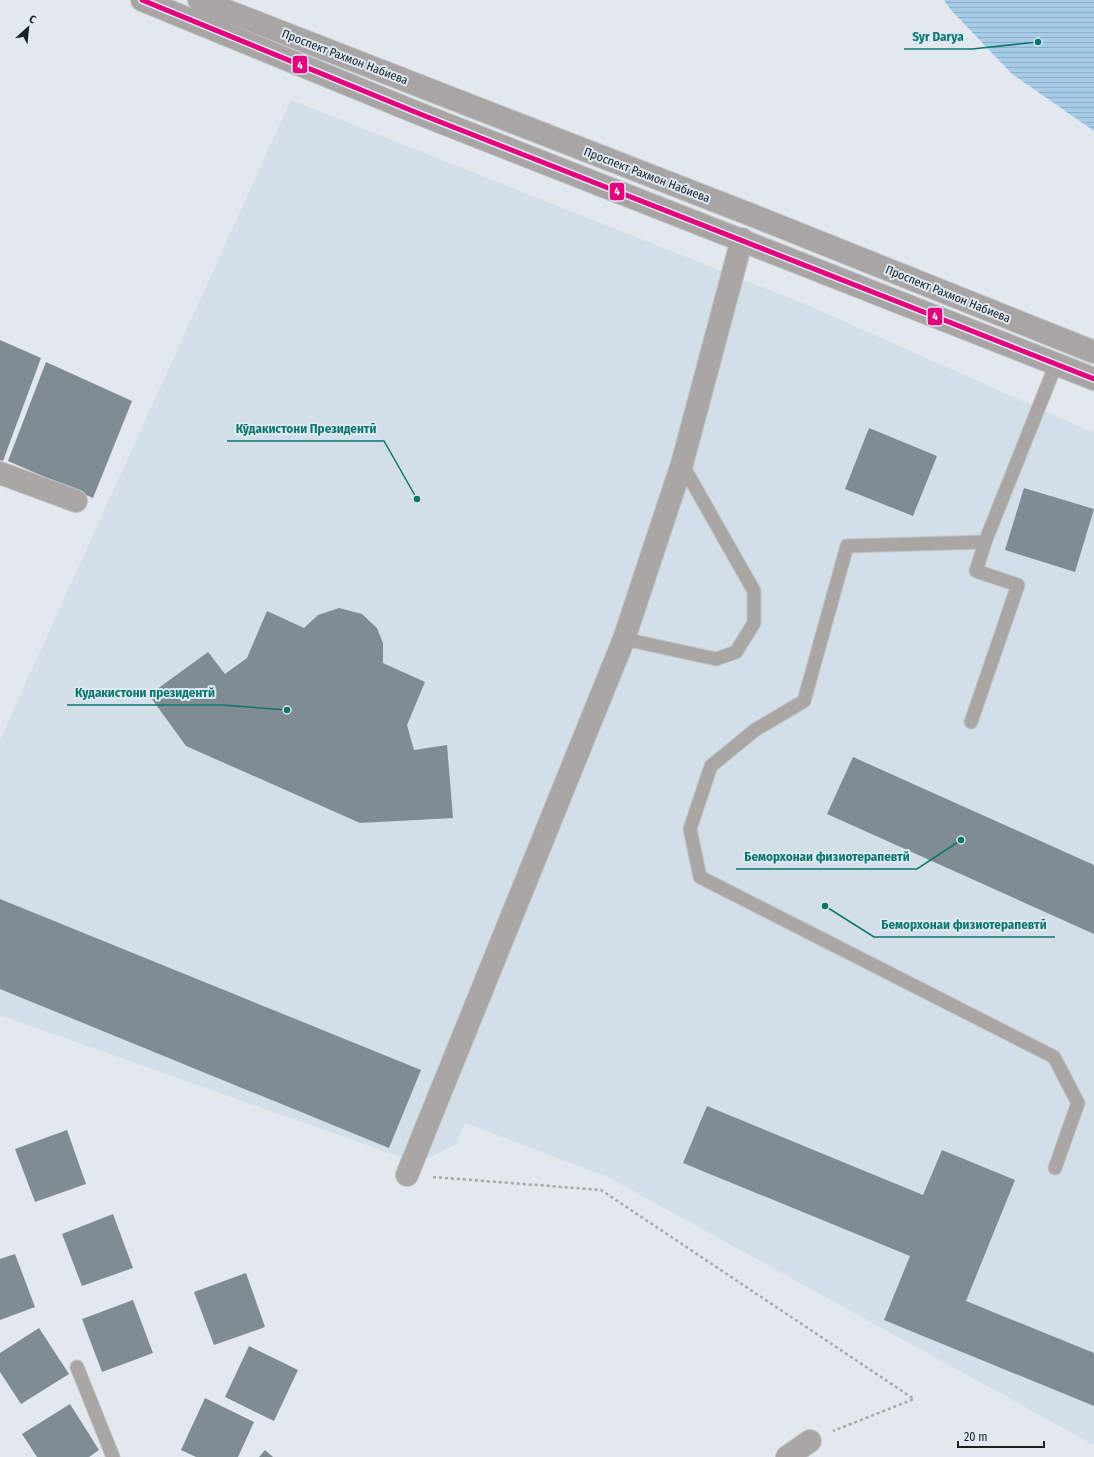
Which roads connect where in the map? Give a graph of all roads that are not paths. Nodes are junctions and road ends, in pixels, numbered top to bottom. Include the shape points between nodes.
1 (142, 0) edge
2 (199, 0) edge
3 (742, 239) junction
4 (1094, 352) edge
5 (1056, 364) junction
6 (1094, 378) edge
7 (682, 464) junction
8 (0, 473) edge
9 (76, 500) dead end
10 (985, 542) junction
11 (624, 639) junction
12 (971, 722) dead end
13 (1055, 1168) dead end
14 (407, 1175) road end
15 (77, 1367) dead end
16 (810, 1441) road end
17 (113, 1457) edge
18 (787, 1457) edge

1 - 3 main road, Проспект Рахмон Набиева via 420,114
2 - 4 main road, Проспект Рахмон Набиева via 749,214
3 - 5 main road, Проспект Рахмон Набиева
3 - 7 street
5 - 6 main road, Проспект Рахмон Набиева
5 - 10 lane
7 - 11 street
7 - 11 lane via 754,591 754,623 736,652 716,659
8 - 9 street
10 - 12 lane via 976,571 1018,585
10 - 13 lane via 847,546 804,701 755,730 711,766 690,829 700,877 1054,1057 1078,1103
11 - 14 street
15 - 17 lane
16 - 18 street

